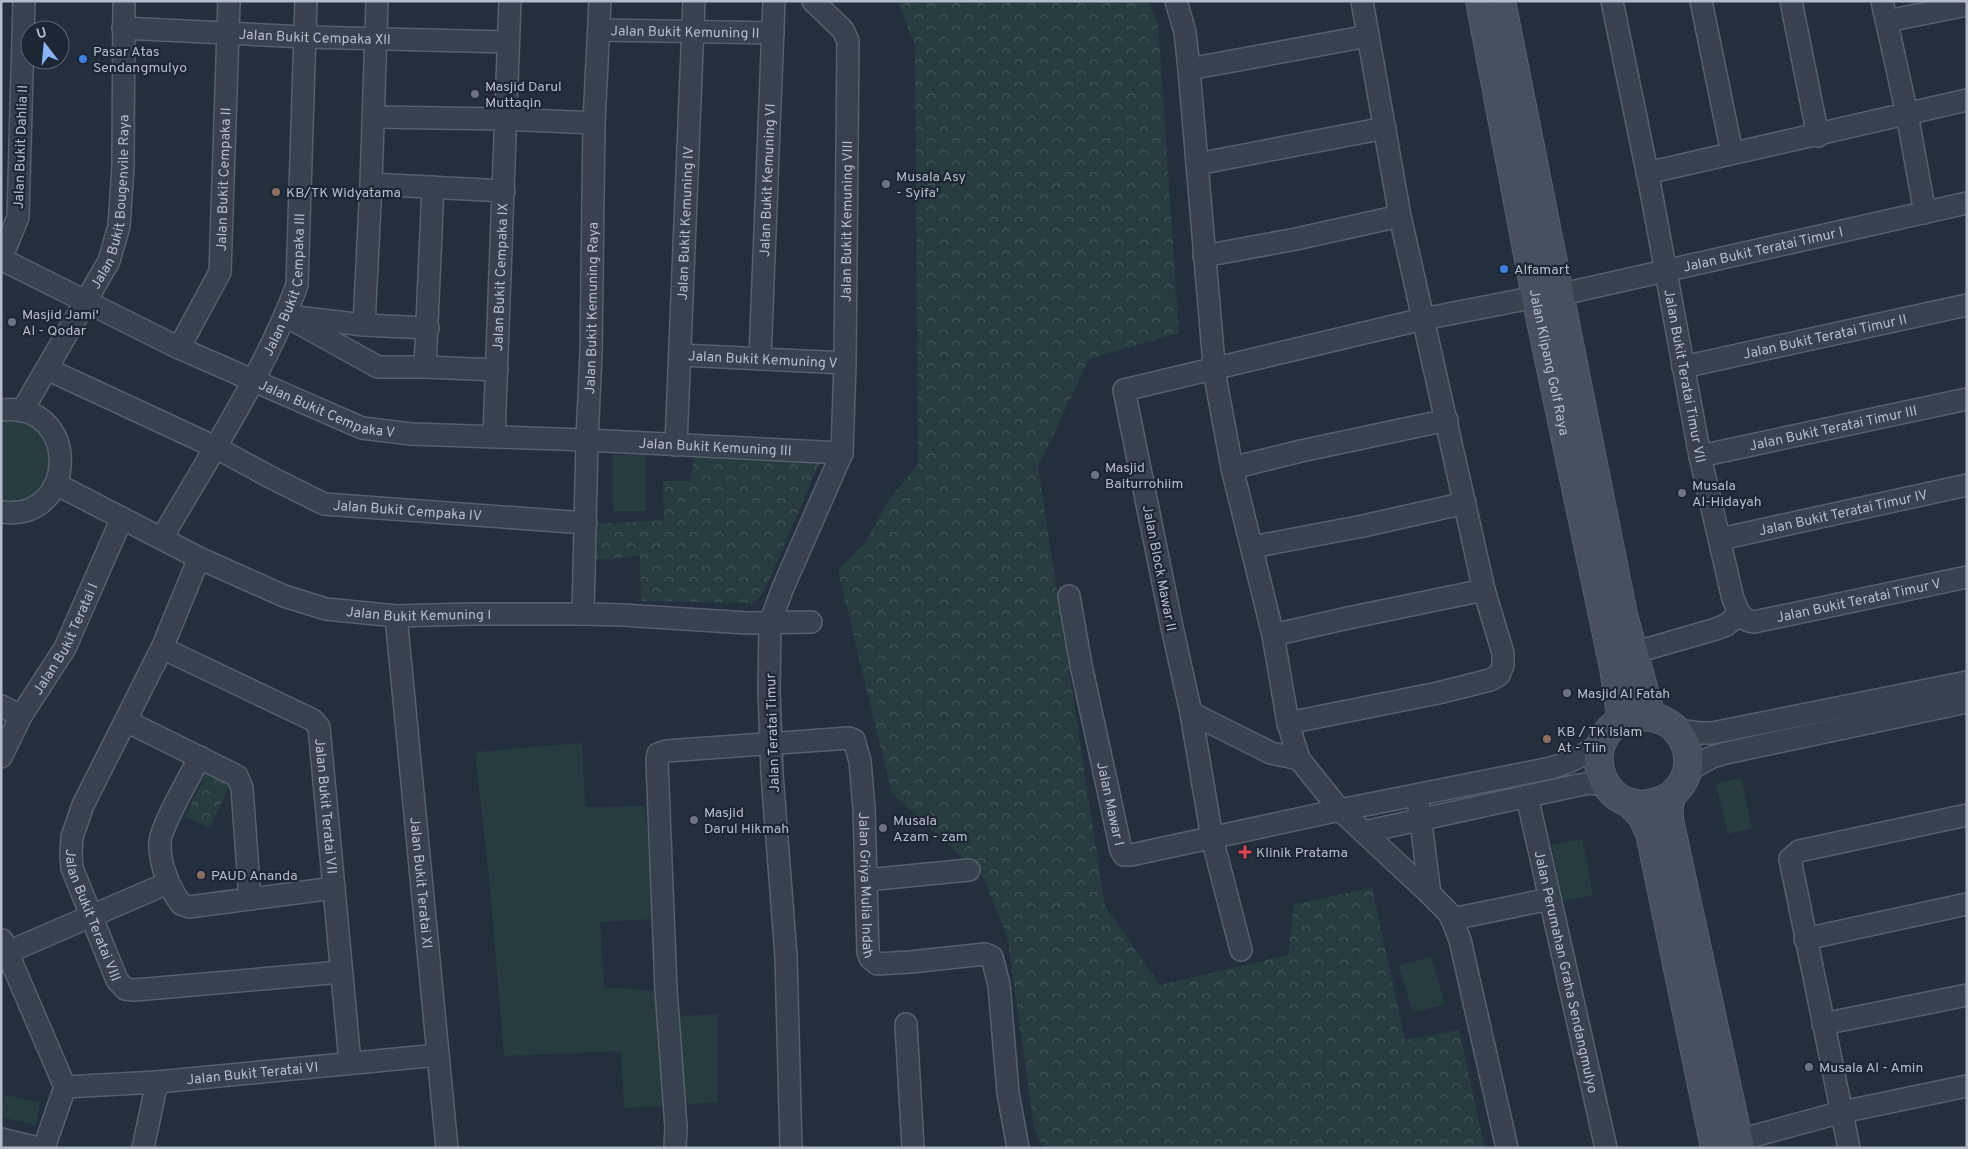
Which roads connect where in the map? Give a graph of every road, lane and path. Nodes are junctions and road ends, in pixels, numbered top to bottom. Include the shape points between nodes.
1 (24, 1) edge
2 (124, 1) edge
3 (229, 1) edge
4 (306, 1) edge
5 (377, 1) edge
6 (510, 1) edge
7 (600, 1) edge
8 (694, 1) edge
9 (774, 1) edge
10 (813, 1) edge
11 (1176, 1) edge
12 (1362, 1) edge
13 (1480, 1) edge
14 (1501, 1) edge
15 (1612, 1) edge
16 (1700, 1) edge
17 (1791, 1) edge
18 (1967, 5) edge
19 (1884, 11) edge
20 (123, 28) junction
21 (599, 30) junction
22 (693, 31) junction
23 (228, 33) junction
24 (773, 34) junction
25 (306, 36) junction
26 (1368, 36) junction
27 (377, 38) junction
28 (508, 42) junction
29 (1189, 69) junction
30 (1967, 100) edge
31 (1907, 114) junction
32 (374, 117) junction
33 (505, 119) junction
34 (594, 123) junction
35 (1385, 128) junction
36 (1818, 136) junction
37 (1732, 153) junction
38 (1197, 164) junction
39 (1647, 173) junction
40 (371, 184) junction
41 (433, 187) junction
42 (504, 191) junction
43 (1967, 203) edge
44 (1925, 213) junction
45 (1400, 216) junction
46 (1204, 256) junction
47 (1, 259) edge
48 (1666, 271) junction
49 (1547, 296) junction
50 (87, 302) junction
51 (1967, 304) edge
52 (286, 316) junction
53 (1423, 319) junction
54 (364, 325) junction
55 (428, 328) junction
56 (179, 348) junction
57 (681, 354) junction
58 (760, 359) junction
59 (845, 363) junction
60 (425, 367) junction
61 (1683, 367) junction
62 (1214, 368) junction
63 (47, 369) junction
64 (497, 370) junction
65 (253, 380) junction
66 (1568, 396) junction
67 (1967, 399) edge
68 (12, 410) edge
69 (1447, 420) junction
70 (494, 436) junction
71 (587, 440) junction
72 (676, 445) junction
73 (215, 447) junction
74 (842, 453) junction
75 (1700, 456) junction
76 (1232, 468) junction
77 (56, 484) junction
78 (1967, 485) edge
79 (1465, 503) junction
80 (1, 512) edge
81 (122, 518) junction
82 (586, 523) junction
83 (162, 538) junction
84 (1720, 539) junction
85 (1252, 547) junction
86 (199, 558) junction
87 (1967, 577) edge
88 (1484, 590) junction
89 (1069, 596) dead end
90 (583, 614) junction
91 (396, 616) junction
92 (1746, 618) junction
93 (811, 622) dead end
94 (770, 623) junction
95 (1273, 635) junction
96 (162, 648) junction
97 (1633, 653) junction
98 (1967, 682) edge
99 (1967, 702) edge
100 (1, 706) edge
101 (1191, 713) junction
102 (21, 716) junction
103 (1651, 716) junction
104 (126, 721) junction
105 (1622, 721) junction
106 (1288, 723) junction
107 (1677, 730) junction
108 (1602, 742) junction
109 (772, 744) junction
110 (1, 757) edge
111 (200, 757) junction
112 (1299, 759) junction
113 (1687, 771) junction
114 (1606, 785) junction
115 (1418, 794) junction
116 (1527, 796) junction
117 (1671, 796) junction
118 (1629, 803) junction
119 (1340, 810) junction
120 (1967, 815) edge
121 (1421, 820) junction
122 (1364, 832) junction
123 (1212, 838) junction
124 (969, 870) dead end
125 (866, 880) junction
126 (168, 883) junction
127 (334, 888) junction
128 (1430, 894) junction
129 (250, 899) junction
130 (1550, 899) junction
131 (1967, 904) edge
132 (90, 916) junction
133 (1452, 919) junction
134 (1805, 939) junction
135 (5, 946) edge
136 (1241, 950) dead end
137 (342, 972) junction
138 (1967, 994) edge
139 (906, 1024) dead end
140 (1823, 1024) junction
141 (438, 1055) junction
142 (350, 1062) junction
143 (157, 1082) junction
144 (1967, 1086) edge
145 (65, 1087) junction
146 (1842, 1112) junction
147 (1, 1139) edge
148 (1727, 1145) edge
149 (38, 1148) edge
150 (44, 1148) edge
151 (143, 1148) edge
152 (447, 1148) edge
153 (675, 1148) edge
154 (792, 1148) edge
155 (913, 1148) edge
156 (1018, 1148) edge
157 (1507, 1148) edge
158 (1606, 1148) edge
159 (1849, 1148) edge

1 - 47 street, Jalan Bukit Dahlia II via 18,217
2 - 20 street, Jalan Bukit Bougenvile Raya
3 - 23 street, Jalan Bukit Cempaka II
4 - 25 street, Jalan Bukit Cempaka III
5 - 27 street
6 - 28 street, Jalan Bukit Cempaka IX
7 - 21 street, Jalan Bukit Kemuning Raya
8 - 22 street, Jalan Bukit Kemuning IV
9 - 24 street, Jalan Bukit Kemuning VI
10 - 59 street, Jalan Bukit Kemuning VIII via 843,30 848,41
11 - 29 street via 1185,32
12 - 26 street
13 - 49 main road, Jalan Klipang Golf Raya
14 - 49 main road, Jalan Klipang Golf Raya
15 - 39 street, Jalan Bukit Teratai Timur VII
16 - 37 street
17 - 36 street
18 - 19 street
19 - 31 street
20 - 23 street, Jalan Bukit Cempaka XII
20 - 50 street, Jalan Bukit Bougenvile Raya via 123,166 119,226 109,261
21 - 22 street, Jalan Bukit Kemuning II
21 - 34 street, Jalan Bukit Kemuning Raya
22 - 24 street, Jalan Bukit Kemuning II
22 - 57 street, Jalan Bukit Kemuning IV
23 - 25 street, Jalan Bukit Cempaka XII
23 - 56 street, Jalan Bukit Cempaka II via 220,272
24 - 58 street, Jalan Bukit Kemuning VI
25 - 27 street, Jalan Bukit Cempaka XII
25 - 52 street, Jalan Bukit Cempaka III via 297,285
26 - 29 street
26 - 35 street
27 - 28 street, Jalan Bukit Cempaka XII
27 - 32 street
28 - 33 street, Jalan Bukit Cempaka IX
29 - 38 street
30 - 31 street
31 - 36 street
31 - 44 street
32 - 33 street
32 - 40 street
33 - 34 street
33 - 42 street, Jalan Bukit Cempaka IX
34 - 71 street, Jalan Bukit Kemuning Raya via 592,345
35 - 38 street
35 - 45 street
36 - 37 street
37 - 39 street
38 - 46 street
39 - 48 street, Jalan Bukit Teratai Timur VII
40 - 41 street
40 - 54 street
41 - 42 street
41 - 55 street
42 - 64 street, Jalan Bukit Cempaka IX
43 - 44 street, Jalan Bukit Teratai Timur I
44 - 48 street, Jalan Bukit Teratai Timur I
45 - 46 street
45 - 53 street
46 - 62 street
47 - 50 street, Jalan Bukit Cempaka V
48 - 49 street, Jalan Bukit Teratai Timur I
48 - 61 street, Jalan Bukit Teratai Timur VII
49 - 53 street, Jalan Bukit Teratai Timur I
49 - 66 main road, Jalan Klipang Golf Raya
50 - 56 street, Jalan Bukit Cempaka V
50 - 63 street, Jalan Bukit Bougenvile Raya
51 - 61 street, Jalan Bukit Teratai Timur II
52 - 54 street
52 - 60 street via 378,367
52 - 65 street, Jalan Bukit Cempaka III
53 - 62 street, Jalan Bukit Teratai Timur I
53 - 69 street
54 - 55 street
55 - 60 street
56 - 65 street, Jalan Bukit Cempaka V
57 - 58 street, Jalan Bukit Kemuning V
57 - 72 street, Jalan Bukit Kemuning IV
58 - 59 street, Jalan Bukit Kemuning V
59 - 74 street, Jalan Bukit Kemuning VIII
60 - 64 street
61 - 75 street, Jalan Bukit Teratai Timur VII
62 - 76 street
62 - 101 street, Jalan Block Mawar II via 1124,390
63 - 68 street, Jalan Bukit Bougenvile Raya
63 - 73 street, Jalan Bukit Cempaka IV
64 - 70 street, Jalan Bukit Cempaka IX
65 - 70 street, Jalan Bukit Cempaka V via 362,428 411,434
65 - 73 street, Jalan Bukit Cempaka III
66 - 97 main road, Jalan Klipang Golf Raya
66 - 105 main road, Jalan Klipang Golf Raya
67 - 75 street, Jalan Bukit Teratai Timur III
68 - 77 street via 32,414 57,439 61,462
69 - 76 street
69 - 79 street
70 - 71 street, Jalan Bukit Cempaka V
71 - 72 street, Jalan Bukit Kemuning III
71 - 82 street, Jalan Bukit Kemuning Raya
72 - 74 street, Jalan Bukit Kemuning III
73 - 82 street, Jalan Bukit Cempaka IV via 324,504
73 - 83 street, Jalan Bukit Cempaka III
74 - 94 street, Jalan Teratai Timur
75 - 84 street, Jalan Bukit Teratai Timur VII
76 - 85 street
77 - 80 street via 50,494 31,508 20,512
77 - 81 street, Jalan Bukit Kemuning I
78 - 84 street, Jalan Bukit Teratai Timur IV
79 - 85 street
79 - 88 street
81 - 83 street, Jalan Bukit Kemuning I
81 - 102 street, Jalan Bukit Teratai I via 65,648
82 - 90 street, Jalan Bukit Kemuning Raya
83 - 86 street, Jalan Bukit Kemuning I
84 - 92 street, Jalan Bukit Teratai Timur VII via 1733,599
85 - 95 street
86 - 91 street, Jalan Bukit Kemuning I via 308,604 326,609
86 - 96 street, Jalan Bukit Teratai VIII
87 - 92 street, Jalan Bukit Teratai Timur V
88 - 95 street
88 - 106 street via 1503,653 1503,665 1496,678
89 - 123 street, Jalan Mawar I via 1080,665 1121,850 1124,855 1131,856
90 - 91 street, Jalan Bukit Kemuning I
90 - 94 street, Jalan Bukit Kemuning I
91 - 141 street, Jalan Bukit Teratai XI
92 - 97 street
93 - 94 street, Jalan Bukit Kemuning I
94 - 109 street, Jalan Teratai Timur
95 - 106 street
96 - 104 street, Jalan Bukit Teratai VIII
96 - 127 street, Jalan Bukit Teratai VII via 316,723 320,732
97 - 103 main road, Jalan Klipang Golf Raya
98 - 107 street via 1712,733
99 - 113 street via 1726,753
100 - 102 street
101 - 112 street via 1272,753
101 - 123 street, Jalan Block Mawar II
102 - 110 street, Jalan Bukit Teratai I
103 - 105 main road via 1636,716
103 - 107 main road
104 - 111 street
104 - 132 street, Jalan Bukit Teratai VIII via 83,805 72,837 72,868
105 - 108 main road
106 - 112 street
107 - 113 main road via 1685,742
108 - 114 main road via 1599,764
108 - 115 street via 1588,754 1551,768
109 - 125 street, Jalan Griya Mulia Indah via 854,740 862,780
109 - 153 street via 666,751 657,757
109 - 154 street, Jalan Teratai Timur via 786,956
111 - 126 street via 160,841
111 - 129 street via 240,780
112 - 119 street
113 - 117 main road
114 - 116 street via 1579,784
114 - 118 main road
115 - 119 street
115 - 121 street
116 - 121 street
116 - 130 street, Jalan Perumahan Graha Sendangmulyo
117 - 118 main road via 1658,803
117 - 148 main road via 1669,820
118 - 148 main road via 1642,816 1650,833
119 - 122 street
119 - 123 street, Jalan Mawar I
120 - 134 street via 1799,851 1792,856 1790,863
121 - 122 street
121 - 128 street
122 - 128 street
123 - 136 street, Jalan Block Mawar II
124 - 125 street
125 - 156 street, Jalan Griya Mulia Indah via 868,952 877,964 985,954 994,960 1008,1093
126 - 129 street via 181,904 189,907
126 - 132 street
127 - 129 street
127 - 137 street, Jalan Bukit Teratai VII
128 - 133 street
130 - 133 street
130 - 158 street, Jalan Perumahan Graha Sendangmulyo
131 - 134 street
132 - 135 street
132 - 137 street, Jalan Bukit Teratai VIII via 117,980 125,989
133 - 157 street via 1460,940
134 - 140 street
135 - 145 street
137 - 142 street, Jalan Bukit Teratai VII
138 - 140 street
139 - 155 street
140 - 146 street
141 - 142 street, Jalan Bukit Teratai VI
141 - 152 street, Jalan Bukit Teratai XI
142 - 143 street, Jalan Bukit Teratai VI
143 - 145 street, Jalan Bukit Teratai VI
143 - 151 street
144 - 146 street
145 - 150 street
146 - 148 street
146 - 159 street
147 - 149 street

